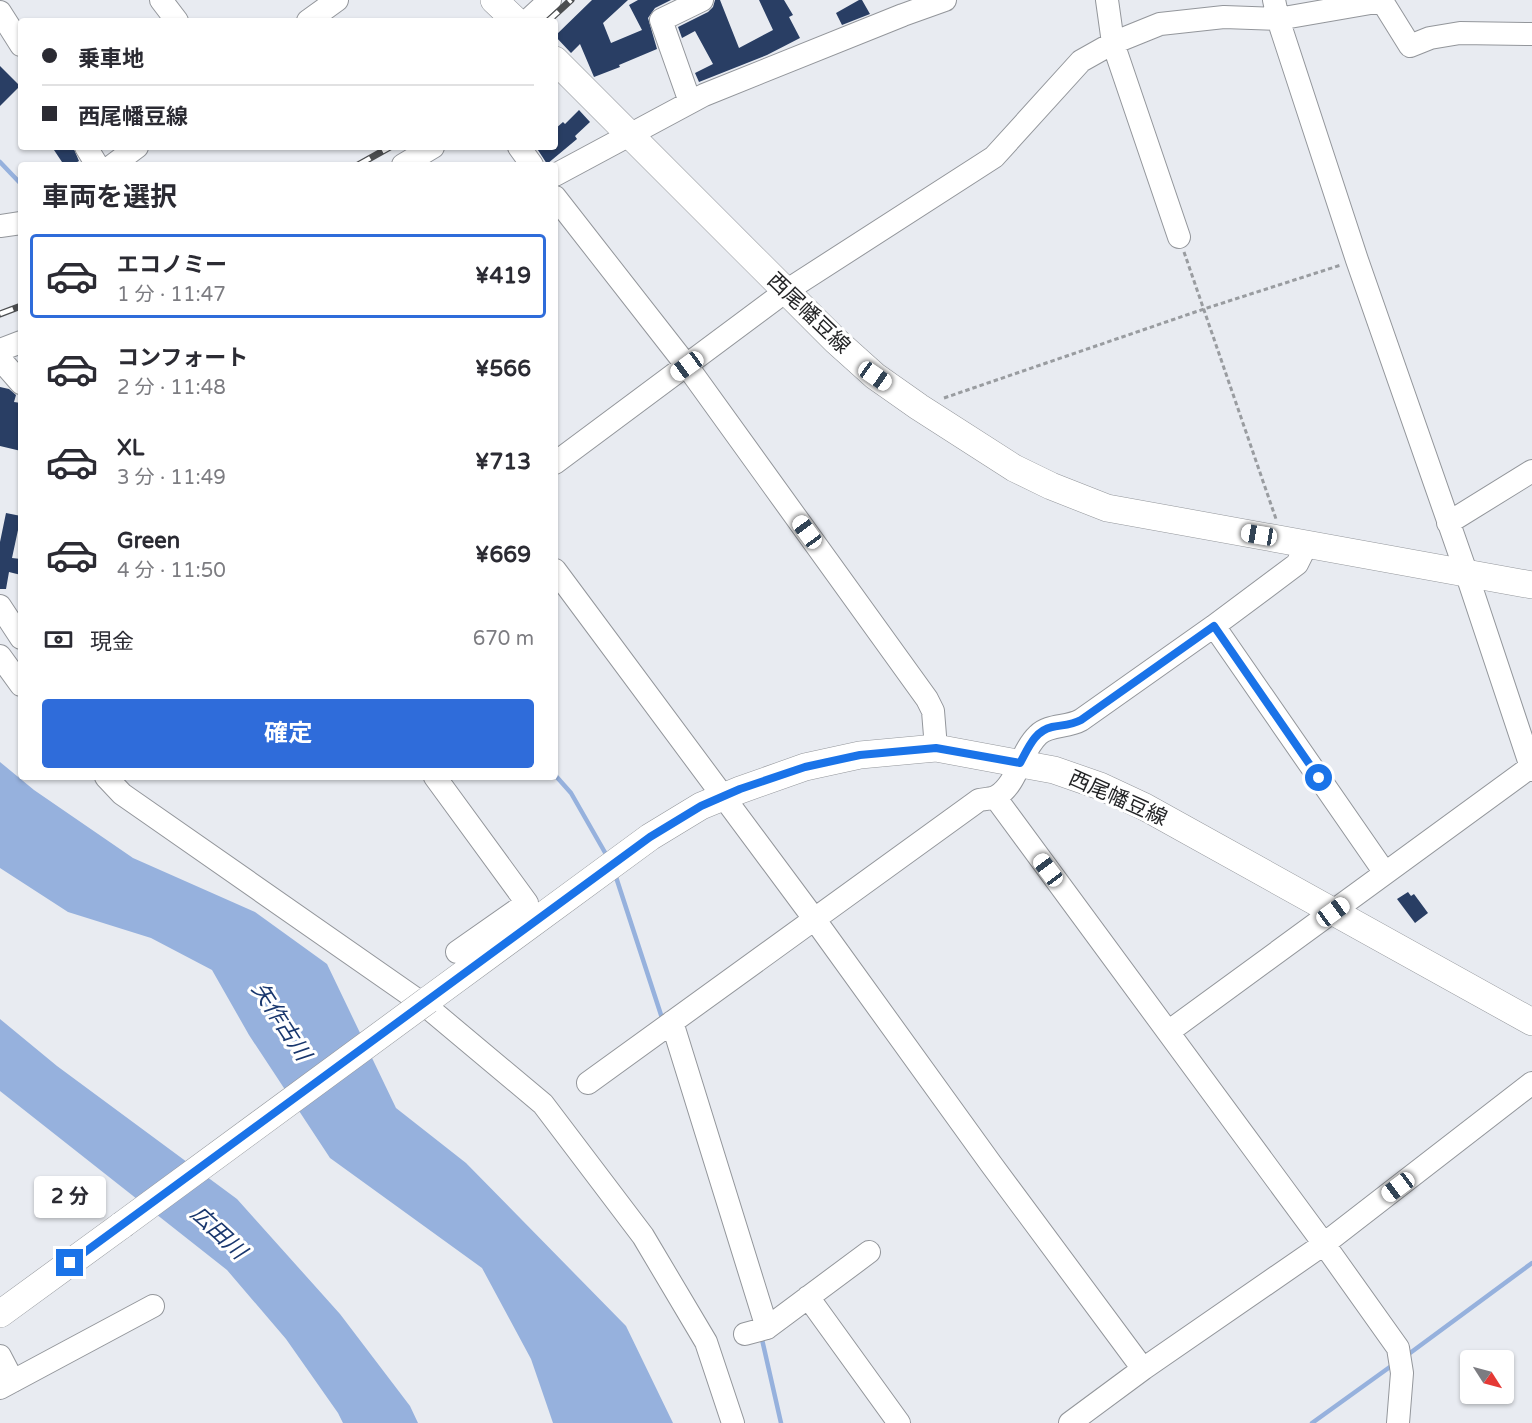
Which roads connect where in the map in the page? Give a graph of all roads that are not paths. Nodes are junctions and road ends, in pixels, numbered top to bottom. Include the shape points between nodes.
1 (161, 0) edge
2 (337, 0) edge
3 (494, 0) edge
4 (550, 0) edge
5 (702, 0) edge
6 (945, 0) edge
7 (1107, 0) edge
8 (1276, 10) edge
9 (0, 12) edge
10 (175, 18) edge
11 (312, 18) edge
12 (513, 18) edge
13 (530, 18) edge
14 (1532, 34) edge
15 (18, 40) edge
16 (1113, 43) junction
17 (558, 63) edge
18 (690, 102) junction
19 (628, 135) junction
20 (133, 150) edge
21 (428, 150) edge
22 (116, 162) edge
23 (408, 162) edge
24 (558, 173) edge
25 (558, 201) edge
26 (18, 223) edge
27 (0, 226) edge
28 (1179, 237) road end
29 (786, 291) junction
30 (18, 343) edge
31 (0, 350) edge
32 (0, 359) edge
33 (687, 366) junction
34 (18, 380) edge
35 (558, 461) edge
36 (1532, 471) edge
37 (1448, 523) junction
38 (1307, 544) junction
39 (1466, 572) junction
40 (558, 574) edge
41 (1532, 585) edge
42 (0, 606) edge
43 (1214, 626) junction
44 (18, 633) edge
45 (0, 656) edge
46 (18, 681) edge
47 (936, 748) junction
48 (1020, 763) junction
49 (1532, 768) edge
50 (437, 780) edge
51 (118, 785) edge
52 (723, 796) junction
53 (995, 797) junction
54 (1385, 873) junction
55 (1333, 912) junction
56 (815, 920) junction
57 (457, 952) dead end
58 (1532, 1023) edge
59 (665, 1028) junction
60 (1168, 1032) junction
61 (588, 1083) dead end
62 (1532, 1083) edge
63 (1324, 1244) junction
64 (868, 1252) dead end
65 (808, 1298) junction
66 (153, 1306) dead end
67 (0, 1314) edge
68 (0, 1356) edge
69 (1143, 1369) junction
70 (7, 1384) edge
71 (733, 1423) edge
72 (899, 1423) edge
73 (1070, 1423) edge
74 (1398, 1423) edge

1 - 10 street
2 - 11 street
3 - 12 main road
4 - 13 street
5 - 18 street via 661,20
6 - 18 street
7 - 16 street
8 - 14 street via 1382,1 1410,46 1460,33
8 - 16 street via 1160,24
8 - 37 street
9 - 15 street
16 - 28 street
16 - 29 street via 1081,61 994,157
17 - 19 main road, 西尾幡豆線
18 - 19 street
19 - 24 street
19 - 29 main road, 西尾幡豆線
20 - 22 street
21 - 23 street
25 - 33 street
26 - 27 street
29 - 33 street
29 - 38 main road, 西尾幡豆線 via 875,376 1014,468 1051,486 1107,508
30 - 31 street
32 - 34 street
33 - 35 street
33 - 47 street via 927,699 933,711
36 - 37 street
37 - 39 street
38 - 39 main road, 西尾幡豆線
38 - 43 street via 1297,564
39 - 41 main road, 西尾幡豆線
39 - 49 street
40 - 52 street
42 - 44 street
43 - 48 street via 1081,720 1039,733
43 - 54 street
45 - 46 street
47 - 48 main road, 西尾幡豆線
47 - 52 main road, 西尾幡豆線 via 860,755 805,767
48 - 53 street via 1007,787
48 - 55 main road, 西尾幡豆線 via 1076,777 1129,799
49 - 54 street
50 - 57 street via 527,903
51 - 71 street via 426,1006 543,1104 643,1236 705,1342
52 - 56 street
52 - 67 main road, 西尾幡豆線, bridge via 650,837
53 - 56 street via 979,800
53 - 60 street
54 - 55 street
55 - 58 main road, 西尾幡豆線
55 - 60 street
56 - 59 street
56 - 69 street
59 - 61 street
59 - 65 street via 756,1331
60 - 63 street
62 - 63 street
63 - 69 street
63 - 74 street via 1400,1360
64 - 65 street
65 - 72 street
66 - 70 street
68 - 70 street
69 - 73 street

